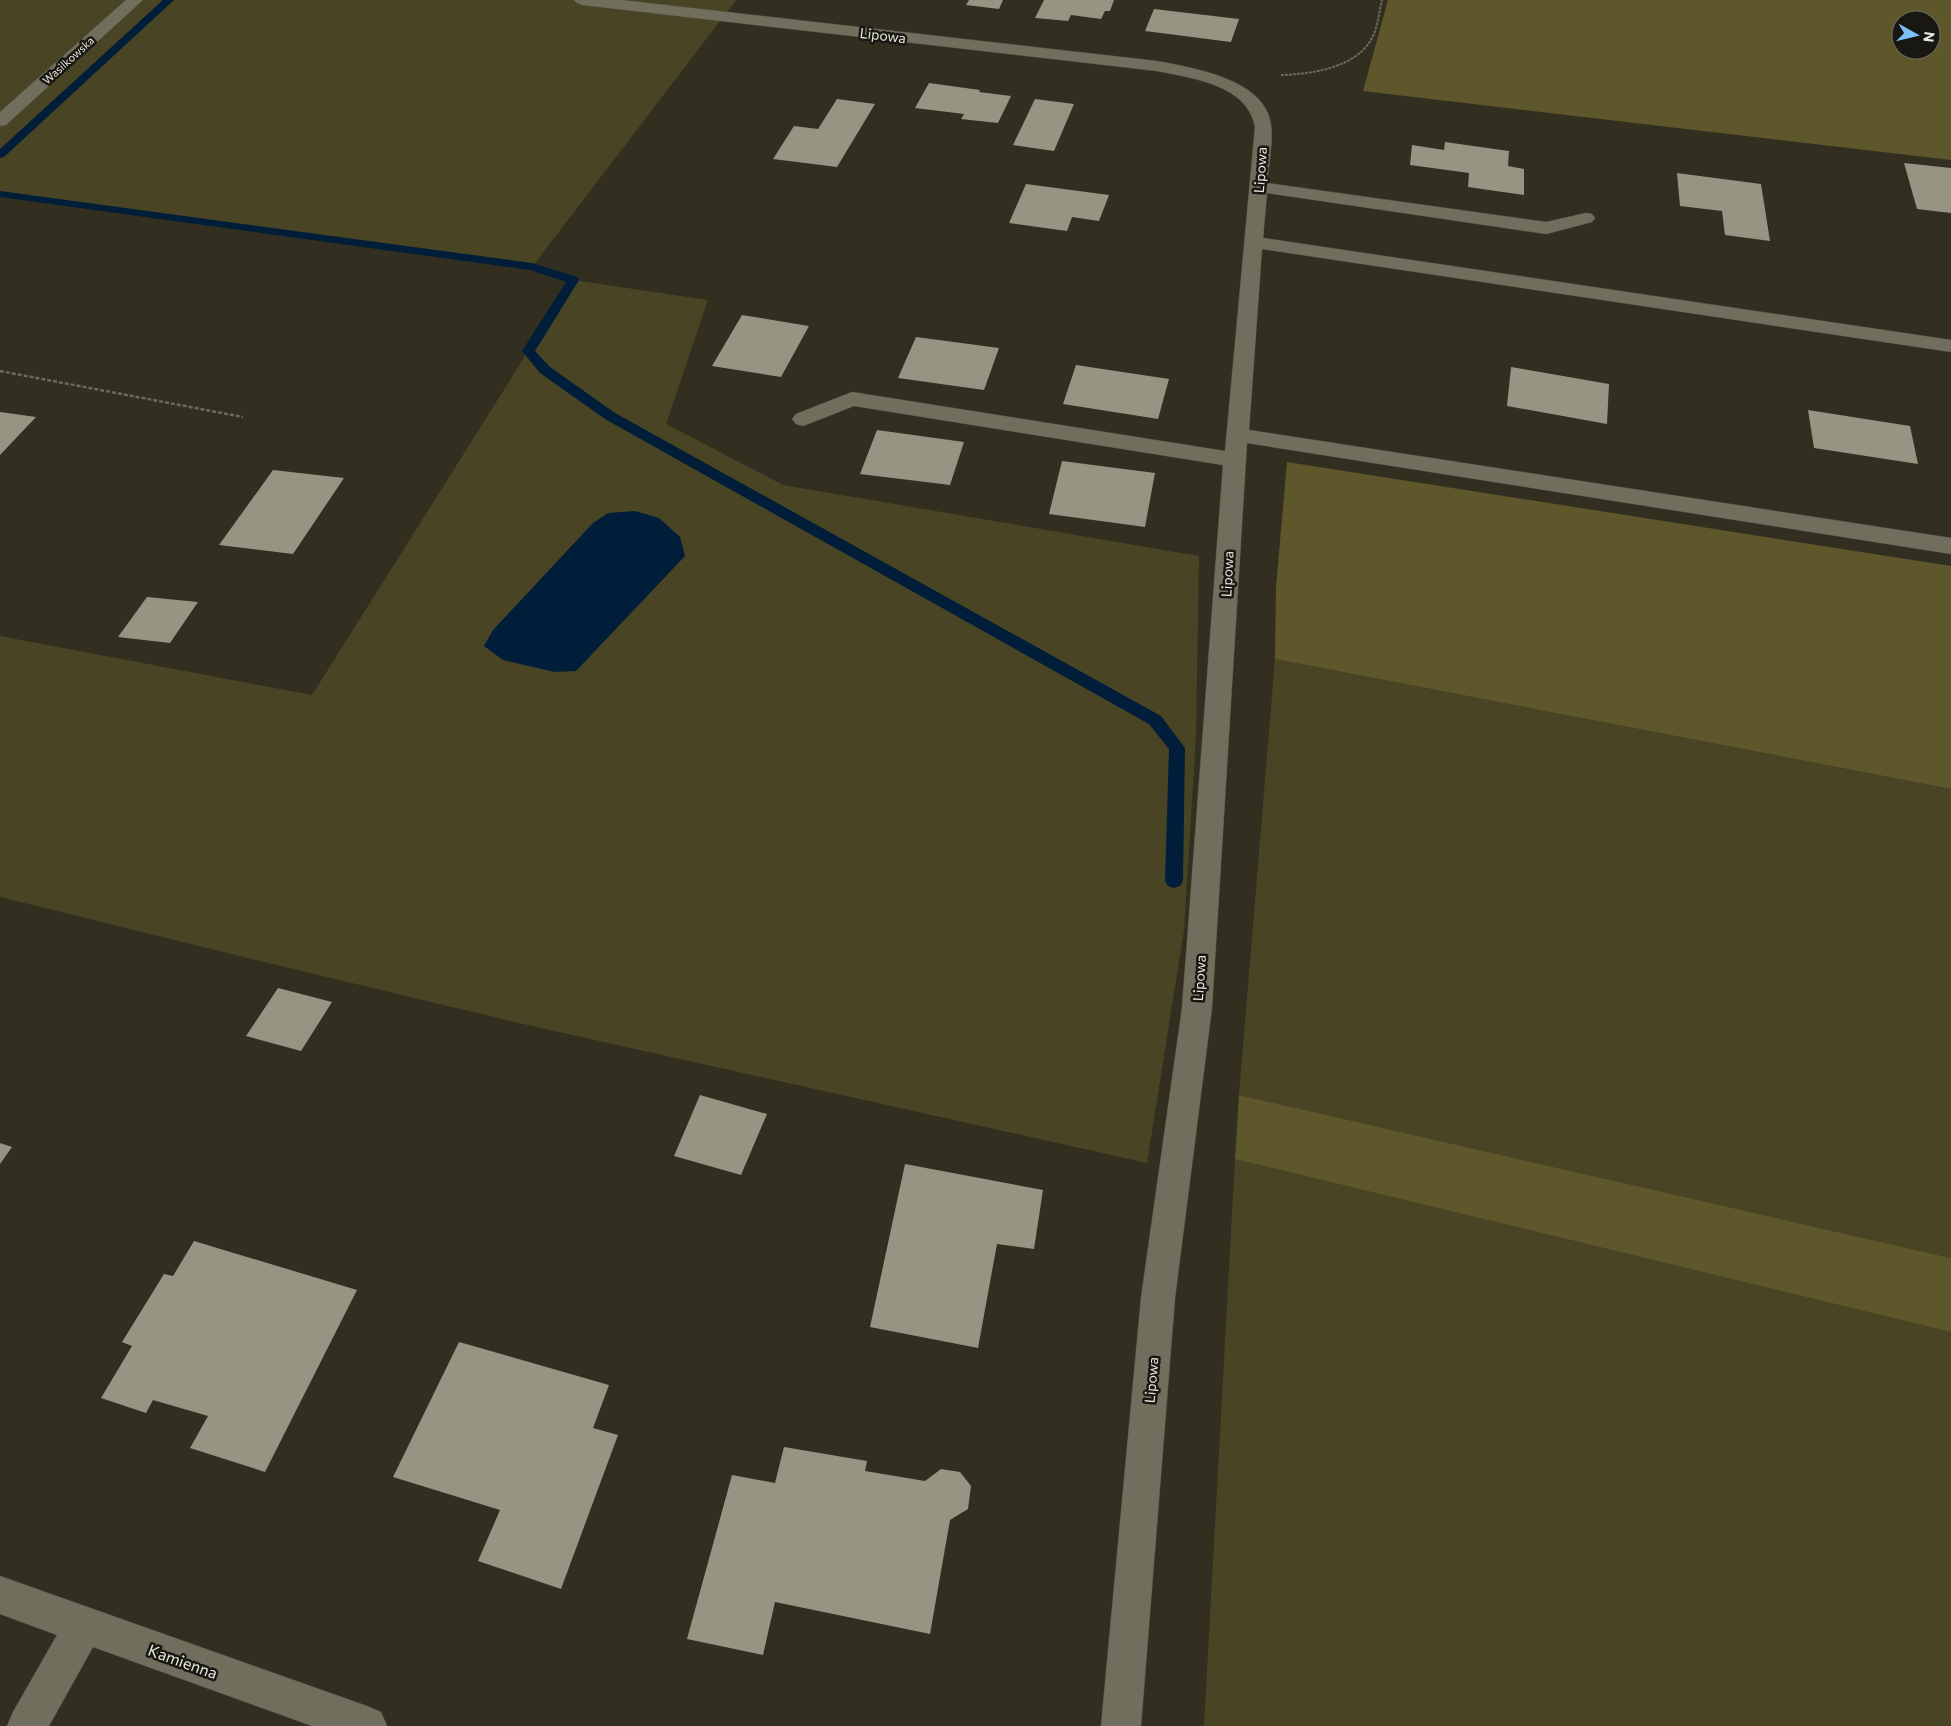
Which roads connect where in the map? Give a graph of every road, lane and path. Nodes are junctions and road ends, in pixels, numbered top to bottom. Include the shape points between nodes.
1 (135, 0) edge
2 (582, 0) edge
3 (1382, 0) edge
4 (1221, 83) junction
5 (0, 121) edge
6 (1259, 186) junction
7 (1586, 218) dead end
8 (1254, 242) junction
9 (1951, 346) edge
10 (0, 371) edge
11 (243, 418) dead end
12 (803, 419) dead end
13 (1238, 435) junction
14 (1234, 460) junction
15 (1951, 546) edge
16 (0, 1595) edge
17 (84, 1625) junction
18 (28, 1726) edge
19 (367, 1726) edge
20 (1121, 1726) edge

1 - 5 street, Wasilkowska
2 - 4 street, Lipowa via 1157,66
3 - 4 path via 1372,40 1357,55 1340,64 1318,72 1242,78
4 - 6 street, Lipowa via 1242,93 1258,110 1263,127
6 - 7 street via 1546,228
6 - 8 street, Lipowa
8 - 9 street
8 - 13 street, Lipowa
10 - 11 path
12 - 14 street via 852,399
13 - 14 street, Lipowa
13 - 15 street
14 - 20 street, Lipowa via 1197,1008 1158,1298
16 - 17 street, Kamienna
17 - 18 street
17 - 19 street, Kamienna

